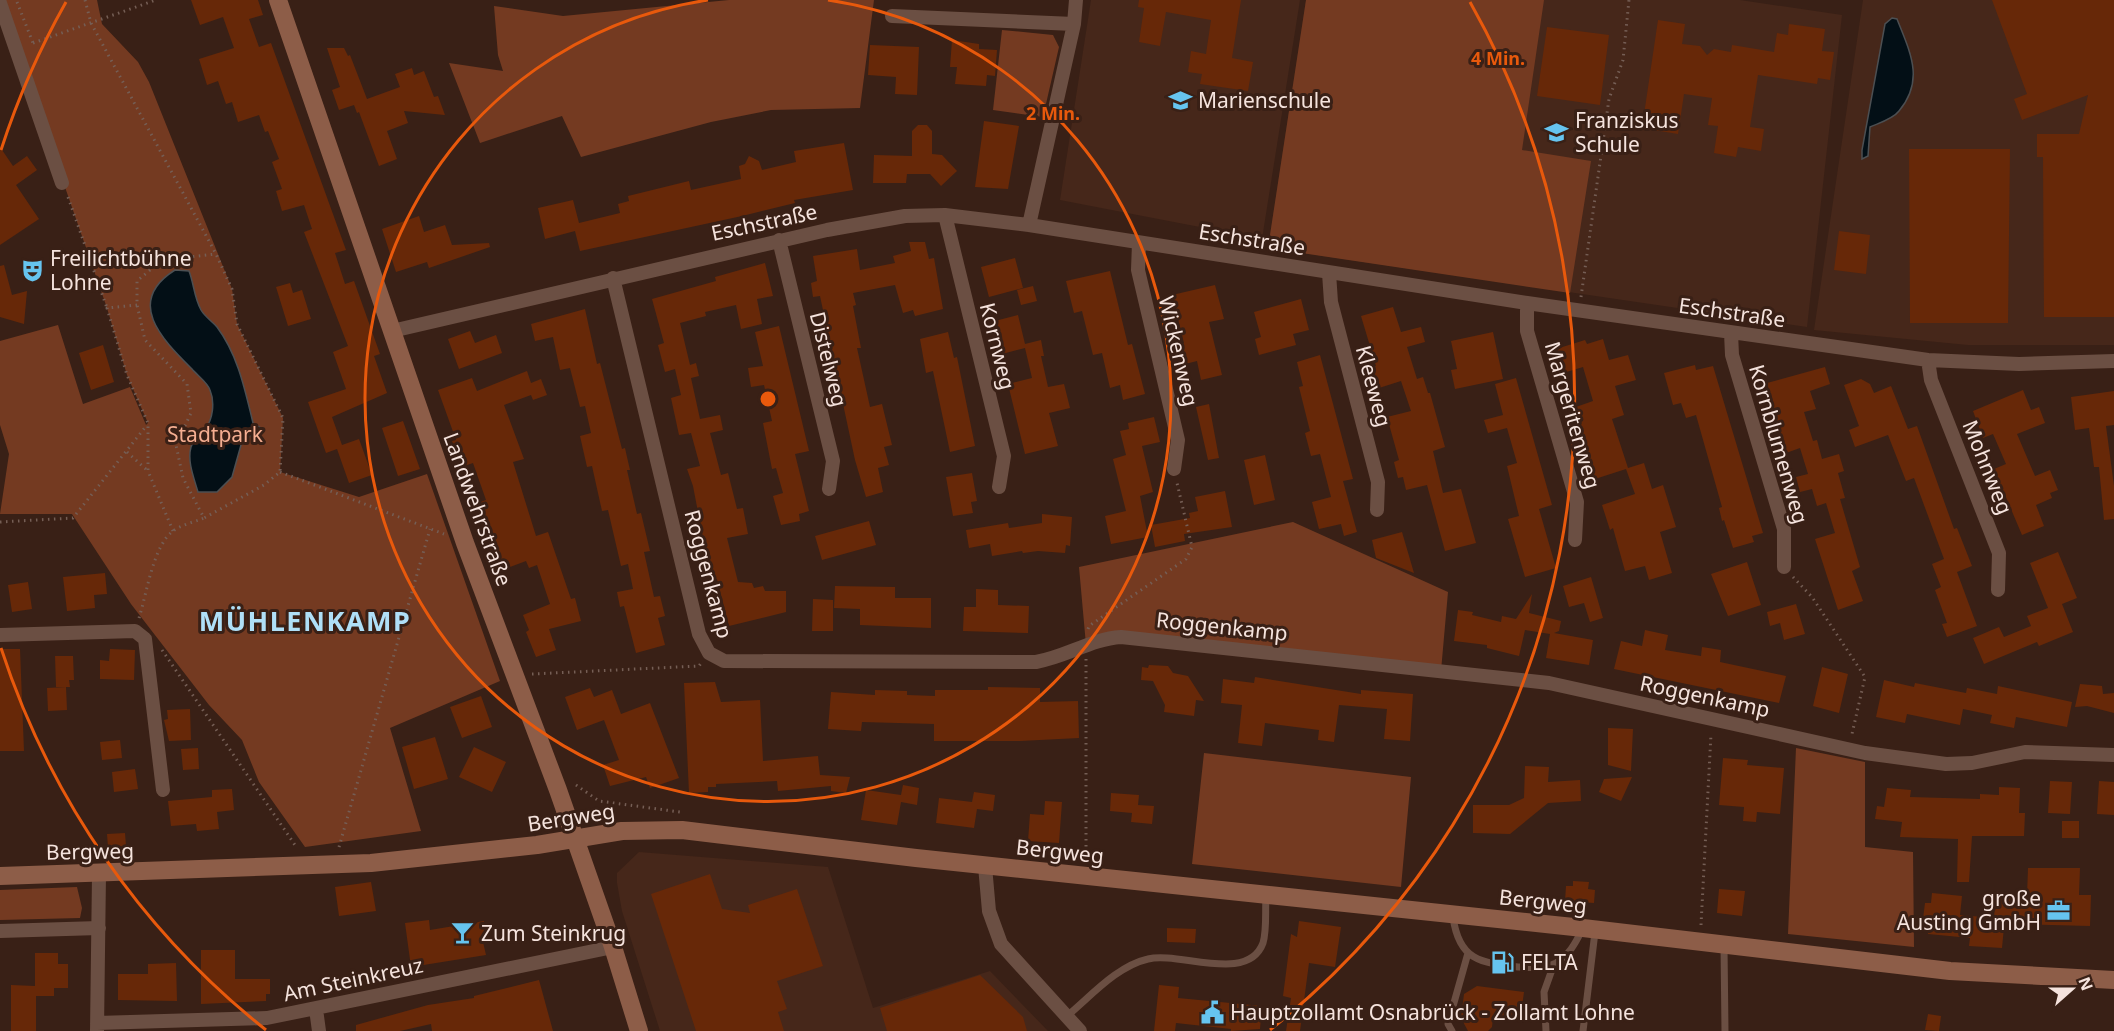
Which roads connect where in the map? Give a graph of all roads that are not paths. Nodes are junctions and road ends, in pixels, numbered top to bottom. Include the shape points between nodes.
1 (278, 0) edge
2 (1076, 0) edge
3 (0, 3) edge
4 (892, 16) dead end
5 (1074, 24) junction
6 (62, 183) road end
7 (945, 216) junction
8 (1029, 225) junction
9 (779, 240) junction
10 (1139, 243) junction
11 (1329, 273) junction
12 (613, 278) junction
13 (1527, 303) junction
14 (392, 331) junction
15 (1731, 333) junction
16 (1928, 360) junction
17 (2114, 361) edge
18 (1174, 469) road end
19 (999, 487) dead end
20 (829, 489) dead end
21 (1377, 510) dead end
22 (1575, 540) dead end
23 (1784, 567) road end
24 (1998, 590) dead end
25 (0, 635) edge
26 (2114, 755) edge
27 (163, 790) dead end
28 (575, 840) junction
29 (985, 866) junction
30 (99, 874) junction
31 (0, 876) edge
32 (1266, 895) junction
33 (1453, 914) junction
34 (99, 928) junction
35 (1589, 929) junction
36 (0, 931) edge
37 (1724, 944) junction
38 (613, 947) junction
39 (1468, 953) junction
40 (1554, 964) junction
41 (2114, 980) edge
42 (316, 1009) junction
43 (1067, 1016) junction
44 (97, 1027) edge
45 (319, 1031) edge
46 (639, 1031) edge
47 (1080, 1031) edge
48 (1452, 1031) edge
49 (1546, 1031) edge
50 (1583, 1031) edge
51 (1725, 1031) edge

1 - 14 main road, Landwehrstraße
2 - 5 street
3 - 6 street
4 - 5 street
5 - 8 street
7 - 8 street, Eschstraße
7 - 9 street, Eschstraße via 905,216
7 - 19 street, Kornweg via 1004,456
8 - 10 street, Eschstraße
9 - 12 street, Eschstraße
9 - 20 street, Distelweg via 833,461
10 - 11 street, Eschstraße
10 - 18 street, Wickenweg via 1138,270 1178,440
11 - 13 street, Eschstraße
11 - 21 street, Kleeweg via 1330,302 1378,482
12 - 14 street, Eschstraße
12 - 26 street, Roggenkamp via 699,634 709,653 724,661 1036,662 1058,658 1106,638 1121,637 1549,683 1849,749 1946,764 2025,752
13 - 15 street, Eschstraße
13 - 22 street, Margeritenweg via 1527,331 1577,502
14 - 28 main road, Landwehrstraße via 465,543
15 - 16 street, Eschstraße
15 - 23 street, Kornblumenweg via 1732,355 1784,529
16 - 17 street, Eschstraße via 2019,364
16 - 24 street, Mohnweg via 1931,380 2000,553
25 - 27 street via 135,631 145,639
28 - 29 main road, Bergweg via 633,830 682,830
28 - 30 main road, Bergweg via 333,866
28 - 38 main road, Landwehrstraße
29 - 32 main road, Bergweg
29 - 43 street via 989,911 1001,944
30 - 31 main road, Bergweg
30 - 34 street
32 - 33 main road, Bergweg
32 - 43 lane via 1263,943 1253,957 1235,964 1151,958 1128,965
33 - 35 main road, Bergweg
33 - 39 lane via 1455,931
34 - 36 street
34 - 44 street
35 - 37 main road, Bergweg
35 - 40 lane
35 - 50 lane
37 - 41 main road, Bergweg via 1950,971
37 - 51 lane
38 - 42 street, Am Steinkreuz
38 - 46 main road, Landwehrstraße
39 - 40 lane via 1482,964 1527,968
39 - 48 lane via 1448,1024
40 - 49 lane via 1544,992
42 - 44 street, Am Steinkreuz via 251,1020
42 - 45 street
43 - 47 street

